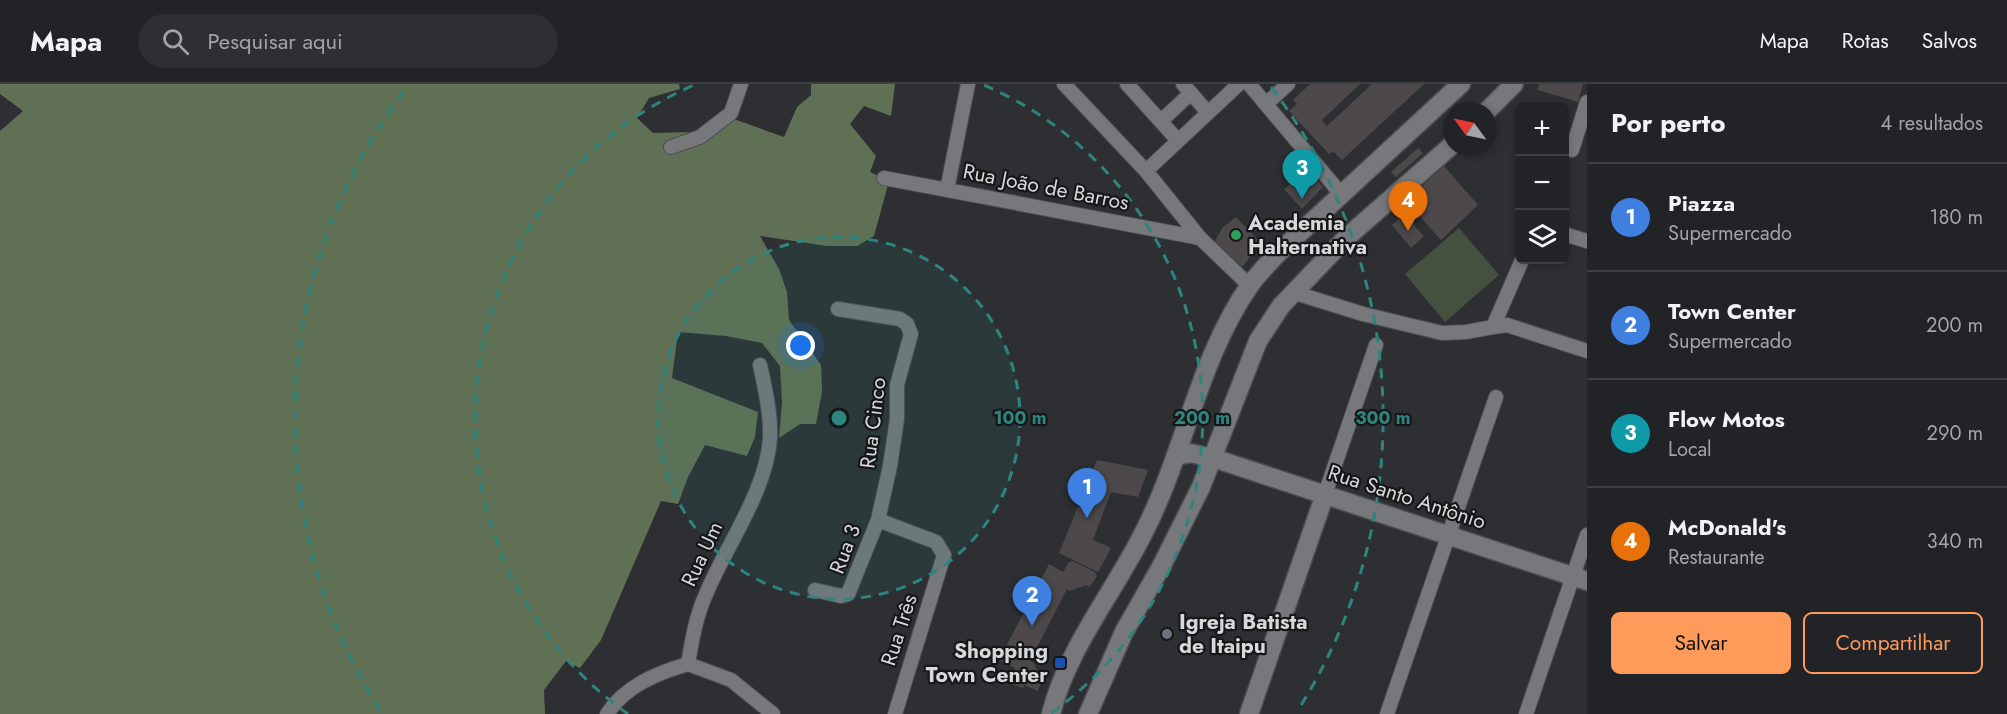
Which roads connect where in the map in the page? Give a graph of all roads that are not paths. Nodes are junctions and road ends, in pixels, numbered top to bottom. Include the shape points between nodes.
1 (741, 84) edge
2 (968, 84) edge
3 (1064, 84) edge
4 (1127, 84) edge
5 (1239, 84) edge
6 (1248, 84) edge
7 (1288, 84) edge
8 (1461, 84) edge
9 (1514, 84) edge
10 (1187, 88) edge
11 (1495, 102) edge
12 (1587, 102) edge
13 (1266, 104) junction
14 (1203, 107) dead end
15 (1161, 121) junction
16 (1173, 135) dead end
17 (671, 147) dead end
18 (1572, 150) dead end
19 (1443, 153) edge
20 (1146, 171) junction
21 (884, 178) dead end
22 (947, 190) junction
23 (1341, 194) junction
24 (1569, 236) edge
25 (1200, 238) junction
26 (1587, 241) edge
27 (1520, 264) edge
28 (1307, 276) junction
29 (1250, 286) junction
30 (1292, 292) junction
31 (1322, 302) junction
32 (838, 309) dead end
33 (1493, 327) junction
34 (1376, 345) dead end
35 (1587, 351) edge
36 (760, 365) dead end
37 (1496, 397) dead end
38 (1176, 456) junction
39 (1213, 458) junction
40 (1325, 494) junction
41 (879, 520) junction
42 (1448, 534) junction
43 (1587, 535) edge
44 (1580, 578) edge
45 (814, 590) dead end
46 (688, 664) junction
47 (607, 714) edge
48 (773, 714) edge
49 (895, 714) edge
50 (1051, 714) edge
51 (1088, 714) edge
52 (1249, 714) edge
53 (1387, 714) edge
54 (1526, 714) edge

1 - 17 street via 731,113 700,137
2 - 22 street
3 - 20 street
4 - 15 street
5 - 20 street
6 - 13 street
7 - 13 street
8 - 23 main road
9 - 11 main road
10 - 14 street
10 - 15 street
12 - 18 street
13 - 23 street
15 - 16 street
19 - 28 main road
20 - 25 street
21 - 22 street, Rua João de Barros
22 - 25 street, Rua João de Barros
23 - 29 main road via 1277,254
24 - 26 street
25 - 29 street
27 - 33 street
28 - 30 main road
28 - 31 street
29 - 38 main road via 1218,345
30 - 31 street
30 - 39 main road via 1258,341
31 - 33 street via 1442,333
32 - 41 street, Rua Cinco via 900,319 911,334 897,385 897,418
33 - 35 street via 1507,326
34 - 40 street
36 - 46 street, Rua Um via 770,437 767,459 706,594 696,620
37 - 42 street
38 - 39 main road, Rua Santo Antônio via 1190,453
38 - 50 main road via 1146,529 1077,649
39 - 40 main road, Rua Santo Antônio
39 - 51 main road via 1162,565 1124,632
40 - 42 main road, Rua Santo Antônio
40 - 52 main road
41 - 45 street, Rua 3 via 848,594
41 - 49 street, Rua Três via 936,542 944,559
42 - 44 main road, Rua Santo Antônio
42 - 53 street
43 - 44 street
44 - 54 street
46 - 47 street via 626,692
46 - 48 street via 731,680

